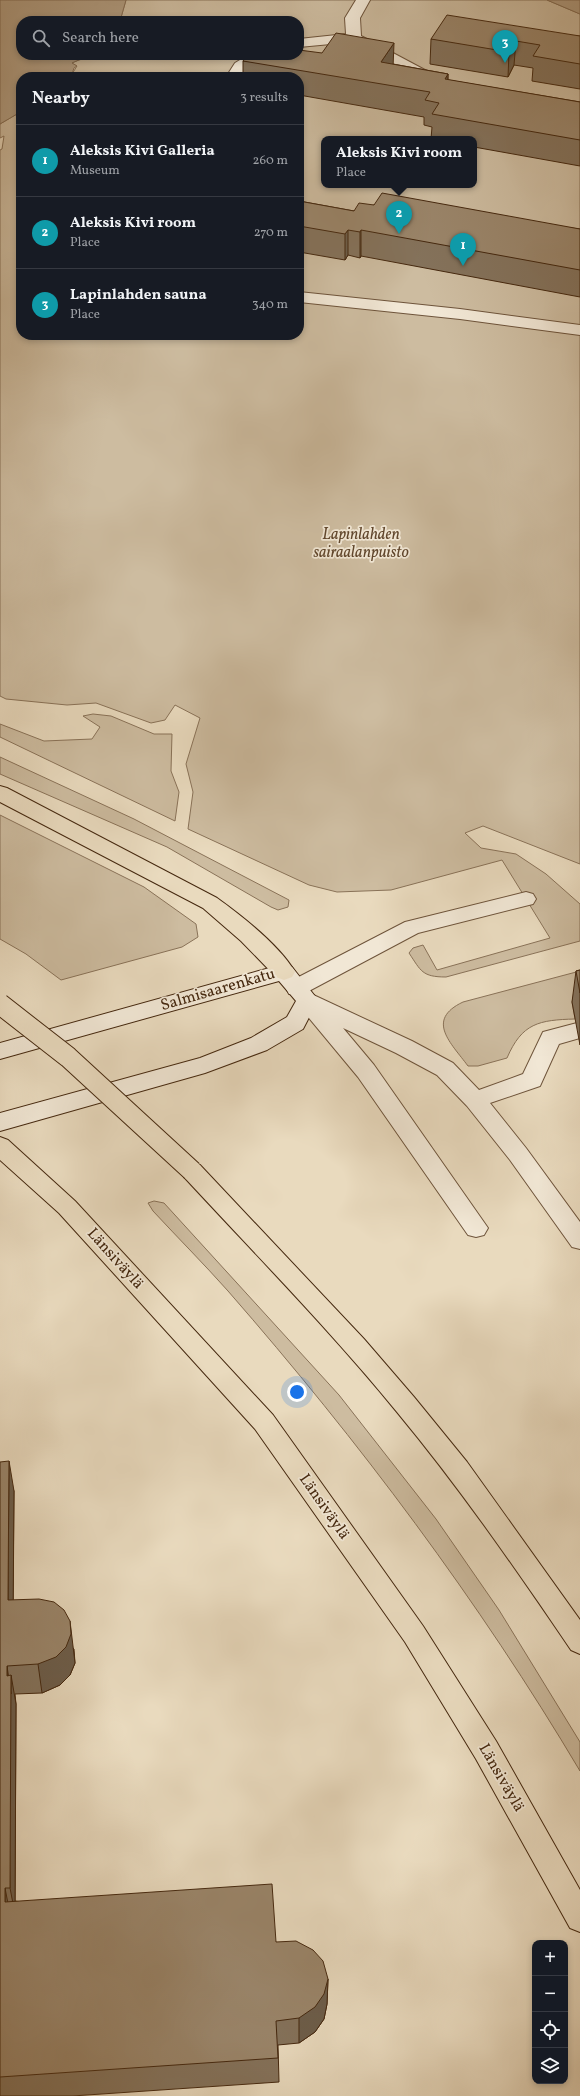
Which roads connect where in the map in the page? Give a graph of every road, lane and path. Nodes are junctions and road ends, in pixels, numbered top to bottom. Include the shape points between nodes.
1 (363, 0) edge
2 (354, 38) junction
3 (304, 43) edge
4 (250, 60) edge
5 (236, 72) edge
6 (447, 88) edge
7 (304, 298) edge
8 (580, 330) edge
9 (0, 793) edge
10 (526, 899) dead end
11 (284, 972) junction
12 (302, 994) junction
13 (0, 1004) edge
14 (577, 1031) dead end
15 (0, 1051) edge
16 (475, 1100) junction
17 (0, 1122) edge
18 (0, 1146) edge
19 (476, 1228) dead end
20 (580, 1240) edge
21 (580, 1642) edge
22 (580, 1918) edge

1 - 2 main road via 351,20
2 - 3 main road
2 - 6 main road
4 - 5 main road
7 - 8 main road via 460,314
9 - 11 highway via 210,902 233,919
10 - 12 main road via 412,927
11 - 12 main road, Salmisaarenkatu
11 - 15 main road, Salmisaarenkatu
12 - 16 main road via 373,1034 404,1047 444,1069
12 - 17 main road via 295,1023 259,1044 205,1065
12 - 19 main road, Salmisaarenkatu via 366,1071
13 - 21 highway, bridge via 68,1057 192,1171 378,1372 477,1495
14 - 16 main road via 551,1038 532,1080
16 - 20 main road
18 - 22 highway, Länsiväylä via 67,1207 264,1422 414,1634 486,1750

